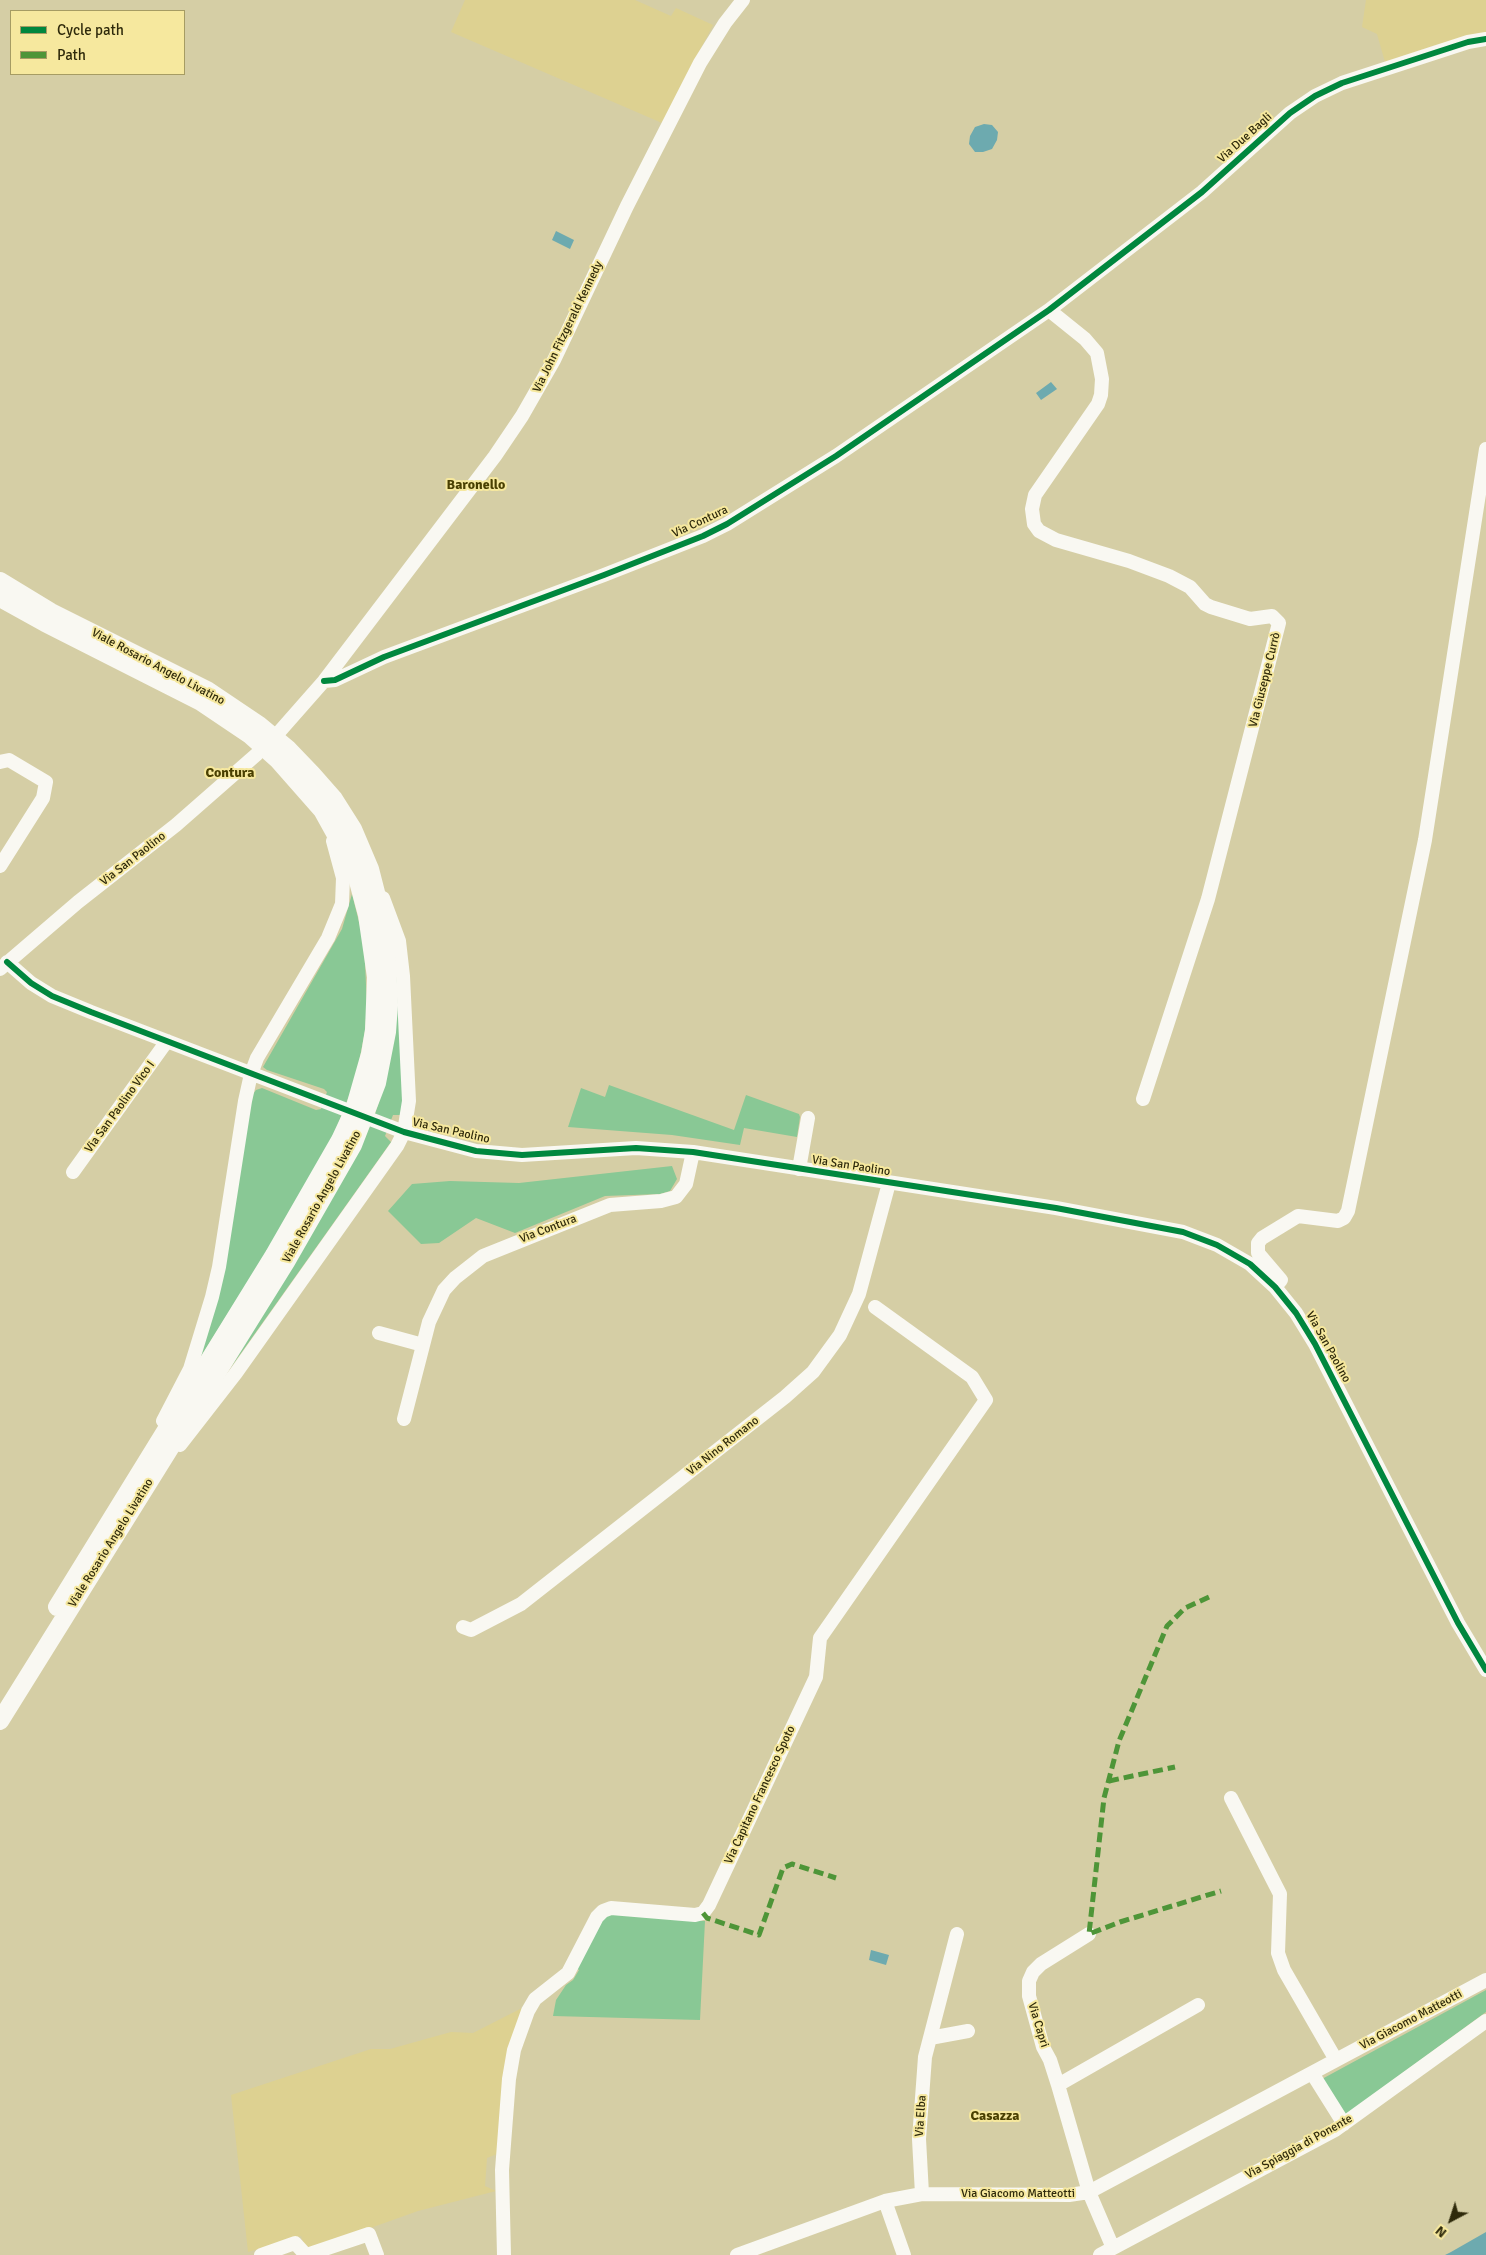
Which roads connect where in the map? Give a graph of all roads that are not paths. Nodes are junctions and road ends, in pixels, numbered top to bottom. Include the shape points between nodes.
1 (743, 0) edge
2 (1486, 39) edge
3 (1049, 310) junction
4 (1486, 449) edge
5 (0, 581) edge
6 (0, 598) edge
7 (324, 681) junction
8 (280, 731) dead end
9 (257, 754) dead end
10 (0, 762) edge
11 (322, 810) junction
12 (0, 866) edge
13 (370, 869) junction
14 (4, 966) edge
15 (167, 1041) junction
16 (251, 1074) junction
17 (1143, 1099) dead end
18 (808, 1118) dead end
19 (404, 1132) junction
20 (693, 1152) junction
21 (799, 1169) junction
22 (73, 1172) dead end
23 (889, 1183) junction
24 (1275, 1287) junction
25 (875, 1307) dead end
26 (379, 1333) dead end
27 (423, 1346) junction
28 (404, 1419) dead end
29 (130, 1500) junction
30 (463, 1627) dead end
31 (1486, 1670) edge
32 (0, 1700) edge
33 (0, 1721) edge
34 (1231, 1798) dead end
35 (957, 1934) dead end
36 (1089, 1934) dead end
37 (1486, 1980) edge
38 (1198, 2005) dead end
39 (1486, 2020) edge
40 (968, 2030) dead end
41 (930, 2038) junction
42 (1336, 2060) junction
43 (1312, 2073) junction
44 (1058, 2085) junction
45 (1344, 2124) junction
46 (1090, 2192) junction
47 (922, 2194) junction
48 (885, 2202) junction
49 (1113, 2248) junction
50 (261, 2255) edge
51 (307, 2255) edge
52 (377, 2255) edge
53 (504, 2255) edge
54 (737, 2255) edge
55 (904, 2255) edge
56 (1100, 2255) edge

1 - 7 street, Via John Fitzgerald Kennedy via 700,64 627,206 554,360 522,416
2 - 3 street, Via Due Bagli via 1342,83 1315,96 1290,113 1202,192
3 - 7 street, Via Contura via 836,456 711,532 384,657 335,680
3 - 17 street, Via Giuseppe Currò via 1097,353 1101,395 1035,495 1032,509 1034,524 1056,540 1169,576 1190,587 1204,604 1211,607 1250,619 1272,616 1279,623 1208,899
4 - 24 street via 1425,840 1348,1211 1338,1221 1298,1216 1262,1238 1258,1243 1258,1253 1281,1280
5 - 13 main road, Viale Rosario Angelo Livatino via 51,612 207,690 259,726 288,749 334,800 353,829
6 - 11 main road, Viale Rosario Angelo Livatino via 223,716 278,760
7 - 8 street
9 - 14 street, Via San Paolino
10 - 12 street via 9,760 46,782 43,798
11 - 16 street via 341,869 342,904 328,938 257,1058
11 - 29 main road, Viale Rosario Angelo Livatino via 356,874 371,930 376,978 375,1021 364,1080 354,1110 323,1172
13 - 19 street via 395,926 402,967 409,1100
13 - 29 main road, Viale Rosario Angelo Livatino via 386,943 389,1005 383,1058 366,1114 353,1145 286,1262
14 - 15 street, Via San Paolino via 52,996
15 - 16 street, Via San Paolino
15 - 22 street, Via San Paolino Vico I
16 - 19 street, Via San Paolino
16 - 29 street via 219,1267 202,1334 190,1369
18 - 21 street
19 - 20 street, Via San Paolino via 476,1151 522,1155 636,1148
19 - 29 street via 236,1373
20 - 21 street, Via San Paolino
20 - 27 street, Via Contura via 686,1184 676,1197 610,1205 509,1244 468,1266 444,1290 429,1322
21 - 23 street, Via San Paolino
23 - 24 street, Via San Paolino via 1056,1208 1183,1232 1217,1245 1250,1264
23 - 30 street, Via Nino Romano via 856,1301 840,1335 813,1372 521,1604 472,1630
24 - 31 street, Via San Paolino via 1315,1344 1458,1623
25 - 53 street, Via Capitano Francesco Spoto via 972,1377 986,1400 826,1627 820,1638 816,1677 709,1905 703,1913 695,1915 611,1908 603,1911 568,1973 535,1999 528,2011 514,2050 509,2078 502,2170
26 - 27 street
27 - 28 street, Via Contura
29 - 32 main road, Viale Rosario Angelo Livatino
29 - 33 main road, Viale Rosario Angelo Livatino
34 - 42 street via 1280,1894 1278,1953 1284,1970
35 - 41 street, Via Elba
36 - 44 street, Via Capri via 1041,1964 1033,1972 1030,1982 1029,1996
37 - 42 street, Via Giacomo Matteotti
38 - 44 street
39 - 45 street, Via Spiaggia di Ponente
40 - 41 street
41 - 47 street, Via Elba via 925,2057 919,2139
42 - 43 street, Via Giacomo Matteotti
43 - 45 street
43 - 46 street, Via Giacomo Matteotti
44 - 46 street, Via Capri
45 - 49 street, Via Spiaggia di Ponente
46 - 47 street, Via Giacomo Matteotti via 1069,2195
46 - 49 street, Via Capri
47 - 48 street, Via Giacomo Matteotti
48 - 54 street, Via Giacomo Matteotti
48 - 55 street
49 - 56 street, Via Spiaggia di Ponente
50 - 51 street via 295,2243
51 - 52 street via 369,2234

